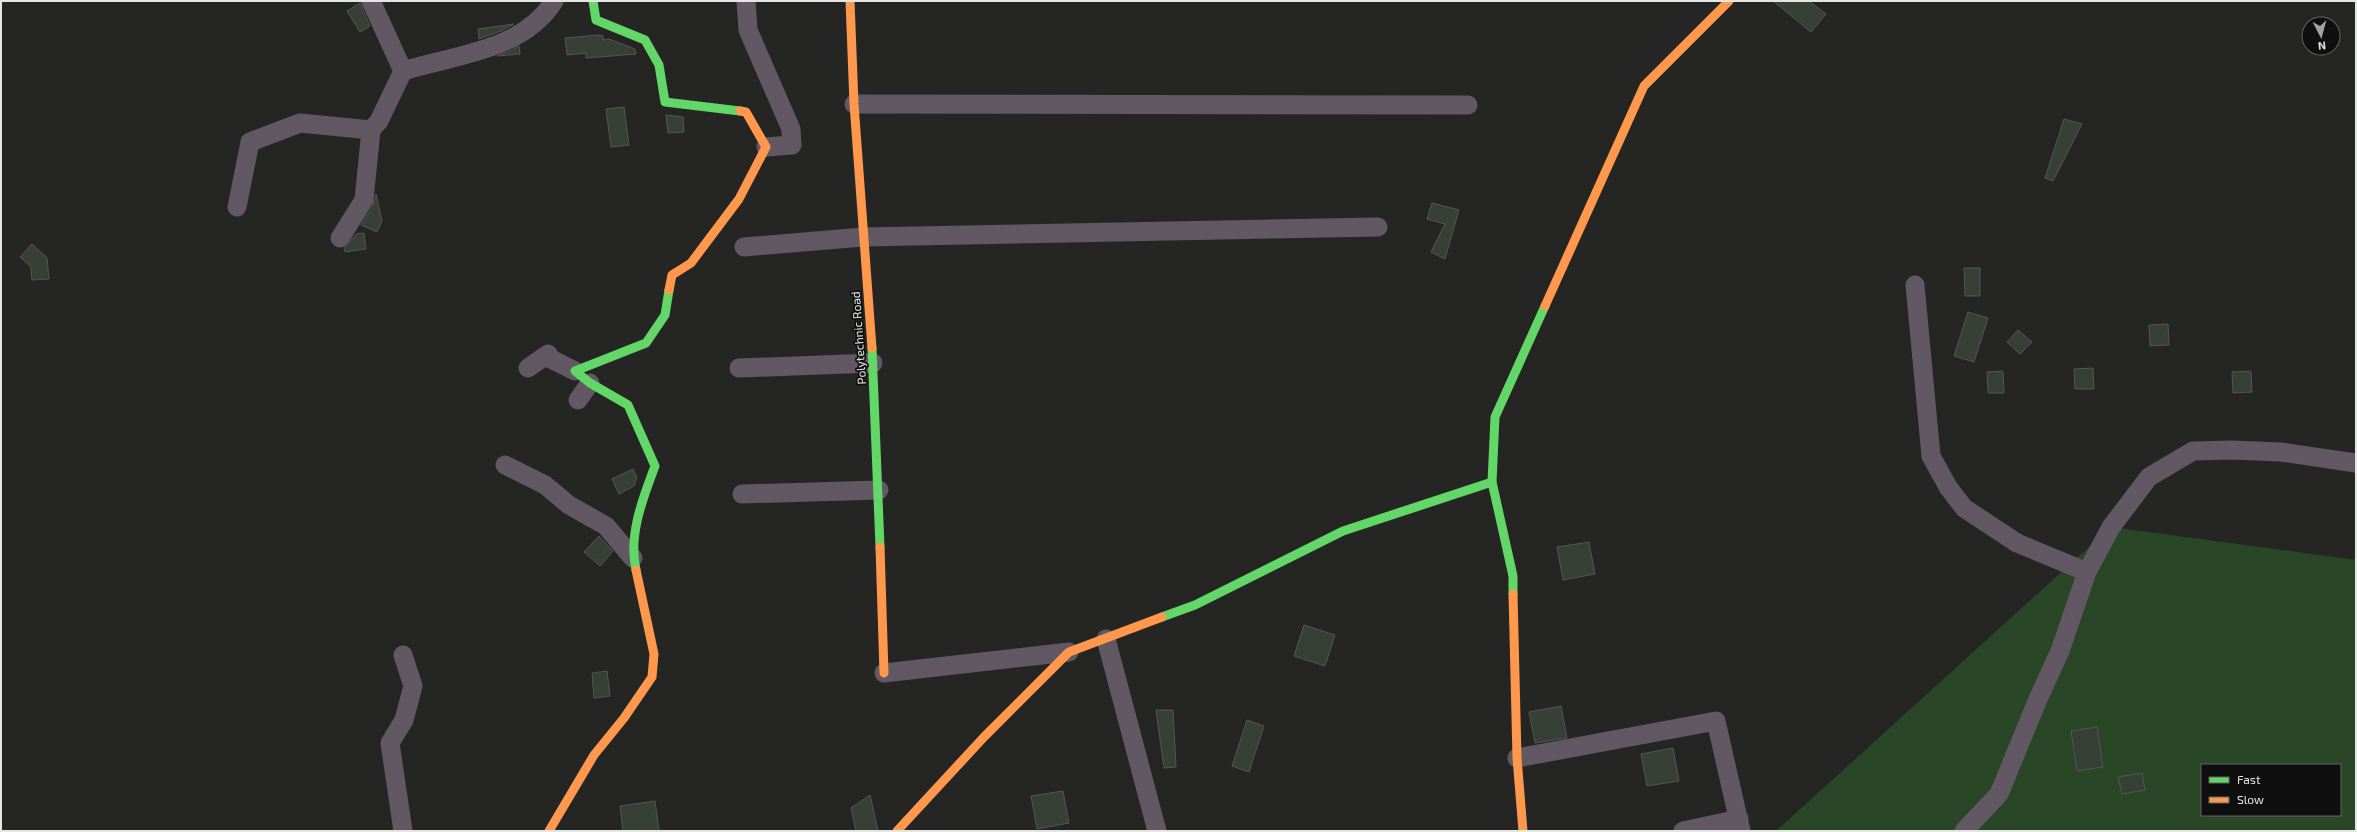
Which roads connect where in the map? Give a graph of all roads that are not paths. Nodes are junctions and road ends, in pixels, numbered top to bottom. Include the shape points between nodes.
1 (372, 1) edge
2 (554, 1) edge
3 (593, 1) edge
4 (746, 1) edge
5 (850, 1) edge
6 (1729, 1) edge
7 (403, 71) junction
8 (854, 104) junction
9 (1468, 105) dead end
10 (371, 130) junction
11 (766, 147) junction
12 (237, 207) dead end
13 (1378, 227) dead end
14 (863, 237) junction
15 (340, 238) dead end
16 (744, 247) dead end
17 (1915, 285) dead end
18 (873, 363) junction
19 (528, 368) dead end
20 (739, 368) dead end
21 (575, 371) junction
22 (590, 383) junction
23 (578, 400) dead end
24 (2356, 463) edge
25 (505, 465) dead end
26 (1492, 482) junction
27 (879, 490) junction
28 (742, 494) dead end
29 (633, 558) junction
30 (2087, 572) junction
31 (1106, 639) junction
32 (1070, 652) junction
33 (403, 654) dead end
34 (884, 673) joint
35 (1517, 758) junction
36 (1740, 825) edge
37 (403, 831) edge
38 (549, 831) edge
39 (897, 831) edge
40 (1157, 831) edge
41 (1523, 831) edge
42 (1683, 831) edge
43 (1964, 831) edge

1 - 7 street
2 - 7 street via 528,28 489,48
3 - 11 street via 596,20 645,40 659,65 665,102 746,112
4 - 11 street via 748,30 792,129 792,145
5 - 8 street, Polytechnic Road
6 - 26 street via 1644,86 1495,417
7 - 10 street via 382,115
8 - 9 street
8 - 14 street, Polytechnic Road
10 - 12 street via 300,123 250,142
10 - 15 street via 364,200
11 - 21 street via 739,198 691,263 672,275 665,315 646,343
13 - 14 street
14 - 16 street
14 - 18 street, Polytechnic Road
17 - 30 street via 1931,456 1948,487 1964,508 2017,543
18 - 20 street
18 - 27 street, Polytechnic Road
19 - 21 street via 548,354 551,359
21 - 22 street
22 - 23 street
22 - 29 street via 628,405 655,466 639,510
24 - 30 street via 2281,452 2193,451 2149,477 2111,527
25 - 29 street via 545,485 569,505 606,526
26 - 31 street via 1343,531 1195,605
26 - 35 street via 1513,576
27 - 28 street
27 - 34 street, Polytechnic Road
29 - 38 street via 654,654 652,677 594,755
30 - 43 street via 2060,652 1999,794
31 - 32 street
31 - 40 street
32 - 34 street
32 - 39 street via 984,737
33 - 37 street via 413,686 404,720 390,743
35 - 36 street via 1716,720
35 - 41 street
36 - 42 street

